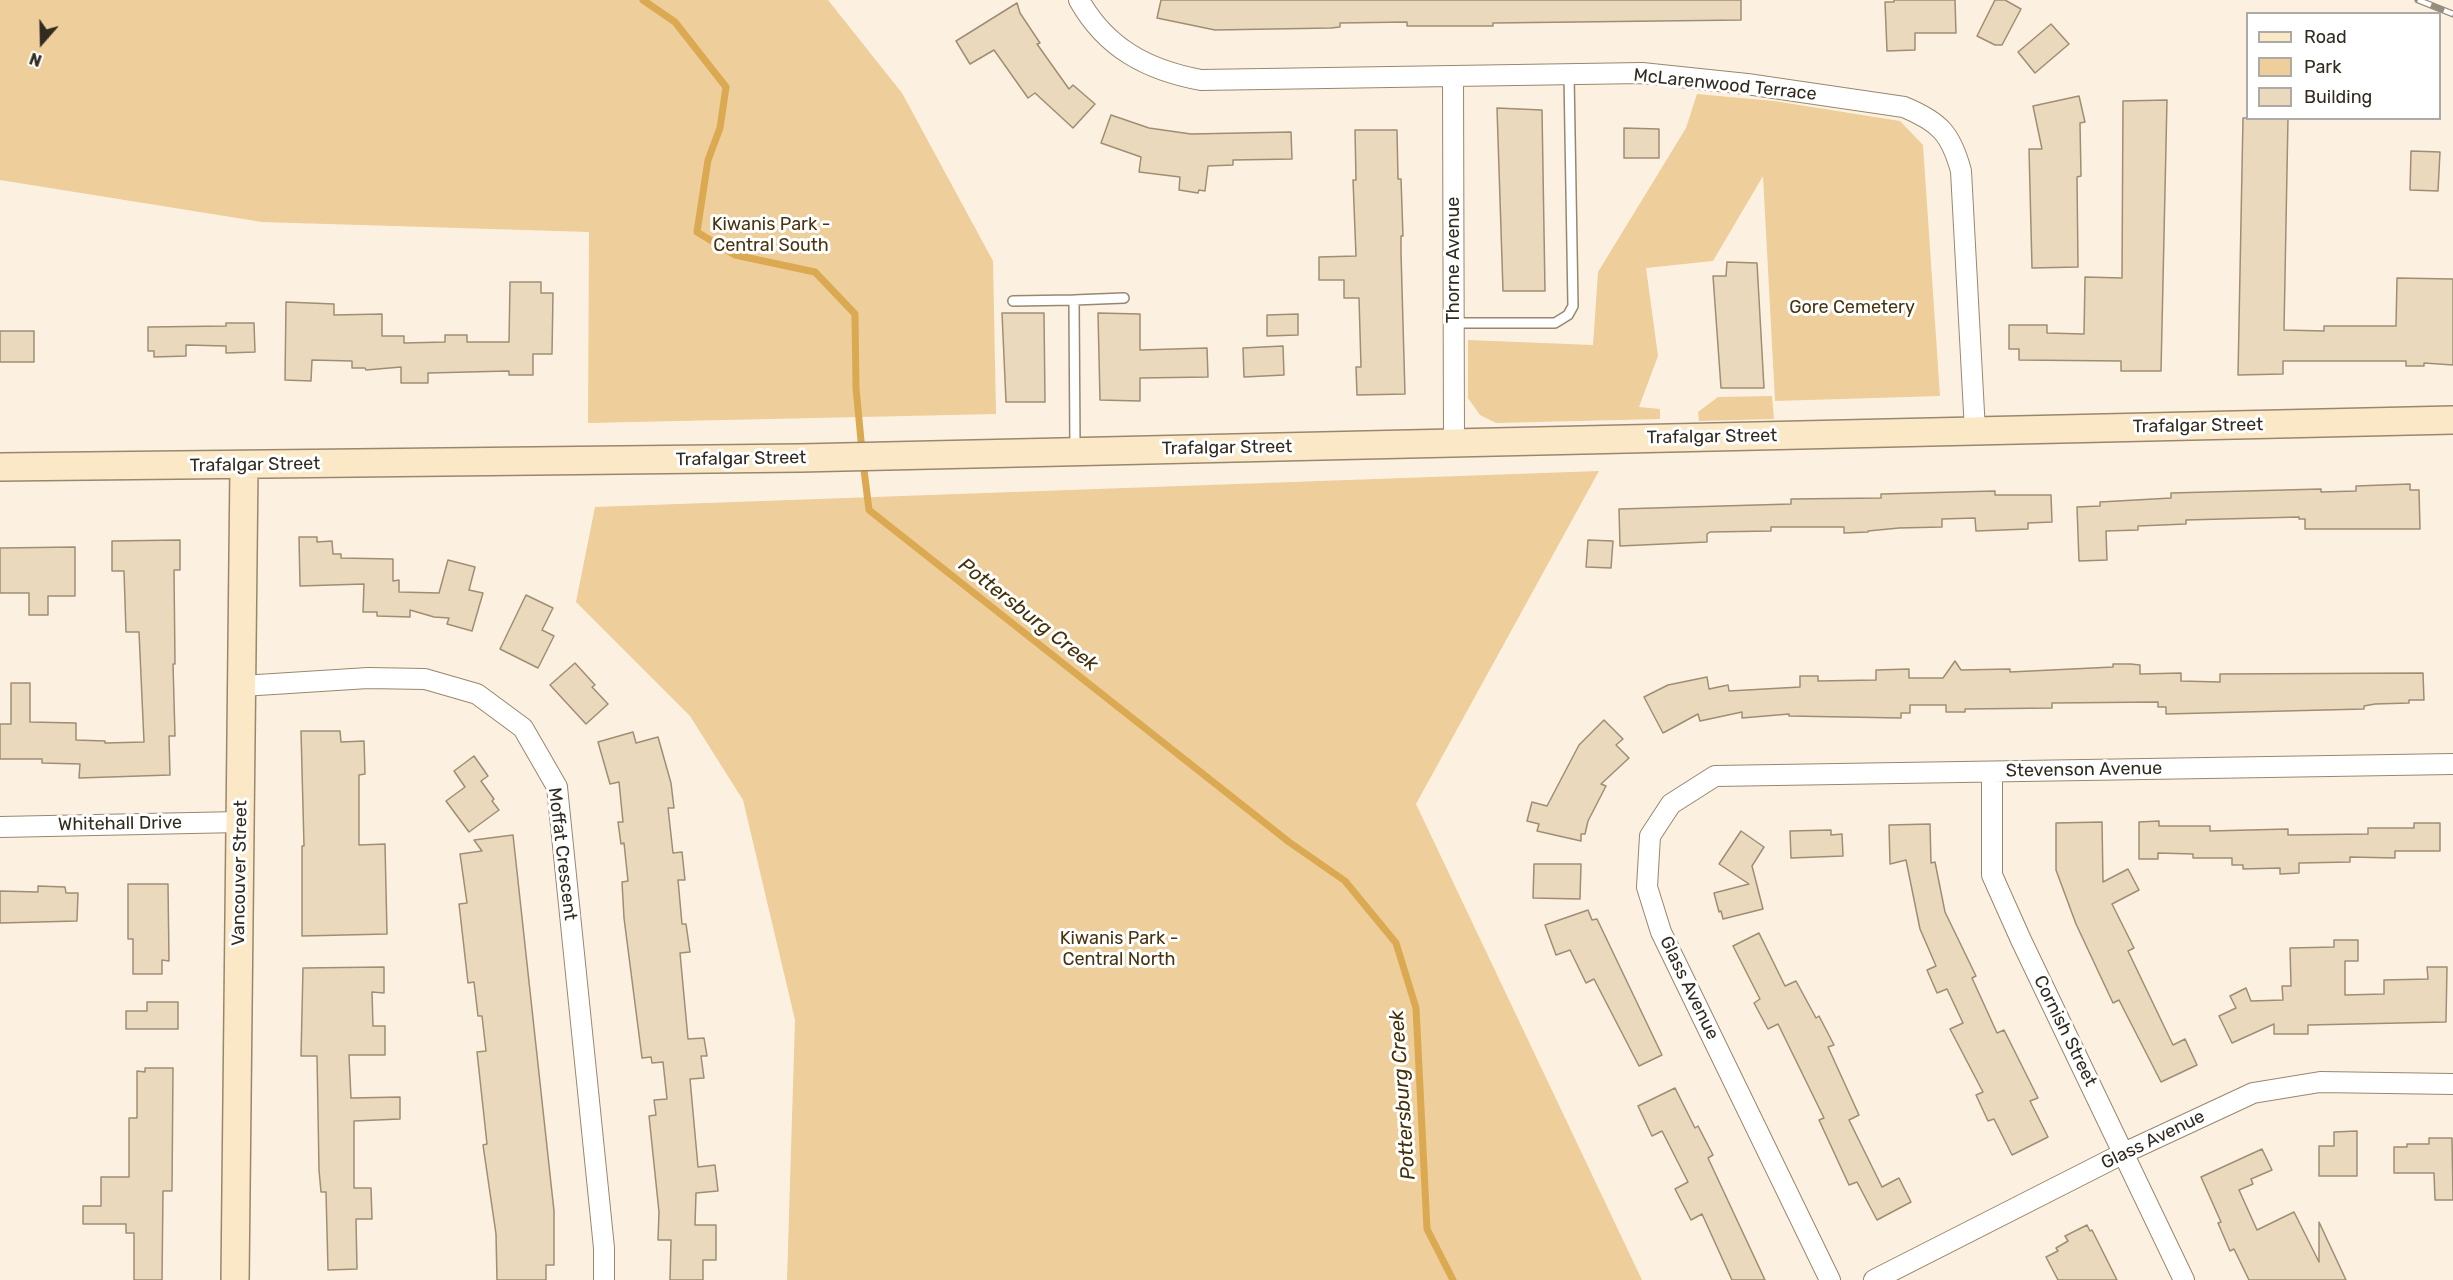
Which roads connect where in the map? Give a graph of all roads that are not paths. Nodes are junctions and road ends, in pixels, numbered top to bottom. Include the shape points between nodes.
1 (1079, 0) edge
2 (1569, 75) junction
3 (1453, 77) junction
4 (1124, 298) dead end
5 (1074, 300) junction
6 (1013, 301) dead end
7 (1454, 323) junction
8 (2453, 420) edge
9 (1975, 431) junction
10 (1454, 442) junction
11 (1075, 451) junction
12 (244, 466) junction
13 (0, 467) edge
14 (242, 686) junction
15 (2453, 764) edge
16 (1992, 772) junction
17 (1715, 776) joint
18 (240, 822) junction
19 (0, 827) edge
20 (2453, 1084) edge
21 (2124, 1153) junction
22 (235, 1280) edge
23 (604, 1280) edge
24 (1830, 1280) edge
25 (1874, 1280) edge
26 (2184, 1280) edge

1 - 3 street, McLarenwood Terrace via 1116,46 1174,75 1201,80
2 - 3 street, McLarenwood Terrace
2 - 7 lane via 1573,306 1568,315 1555,323
2 - 9 street, McLarenwood Terrace via 1642,73 1747,84 1904,107 1938,125 1954,146 1961,171
3 - 7 street, Thorne Avenue
4 - 5 lane
5 - 6 lane
5 - 11 lane
7 - 10 street, Thorne Avenue
8 - 9 main road, Trafalgar Street
9 - 10 main road, Trafalgar Street
10 - 11 main road, Trafalgar Street
11 - 12 main road, Trafalgar Street
12 - 13 main road, Trafalgar Street
12 - 14 main road, Vancouver Street
14 - 18 main road, Vancouver Street
14 - 23 street, Moffat Crescent via 368,678 425,679 477,694 523,728 557,787 604,1248
15 - 16 street, Stevenson Avenue
16 - 17 street, Stevenson Avenue
16 - 21 street, Cornish Street via 1992,875
17 - 24 street, Glass Avenue via 1671,804 1650,836 1647,887 1661,932
18 - 19 street, Whitehall Drive
18 - 22 main road, Vancouver Street
20 - 21 street, Glass Avenue via 2320,1082 2253,1093
21 - 25 street, Glass Avenue
21 - 26 street, Cornish Street

